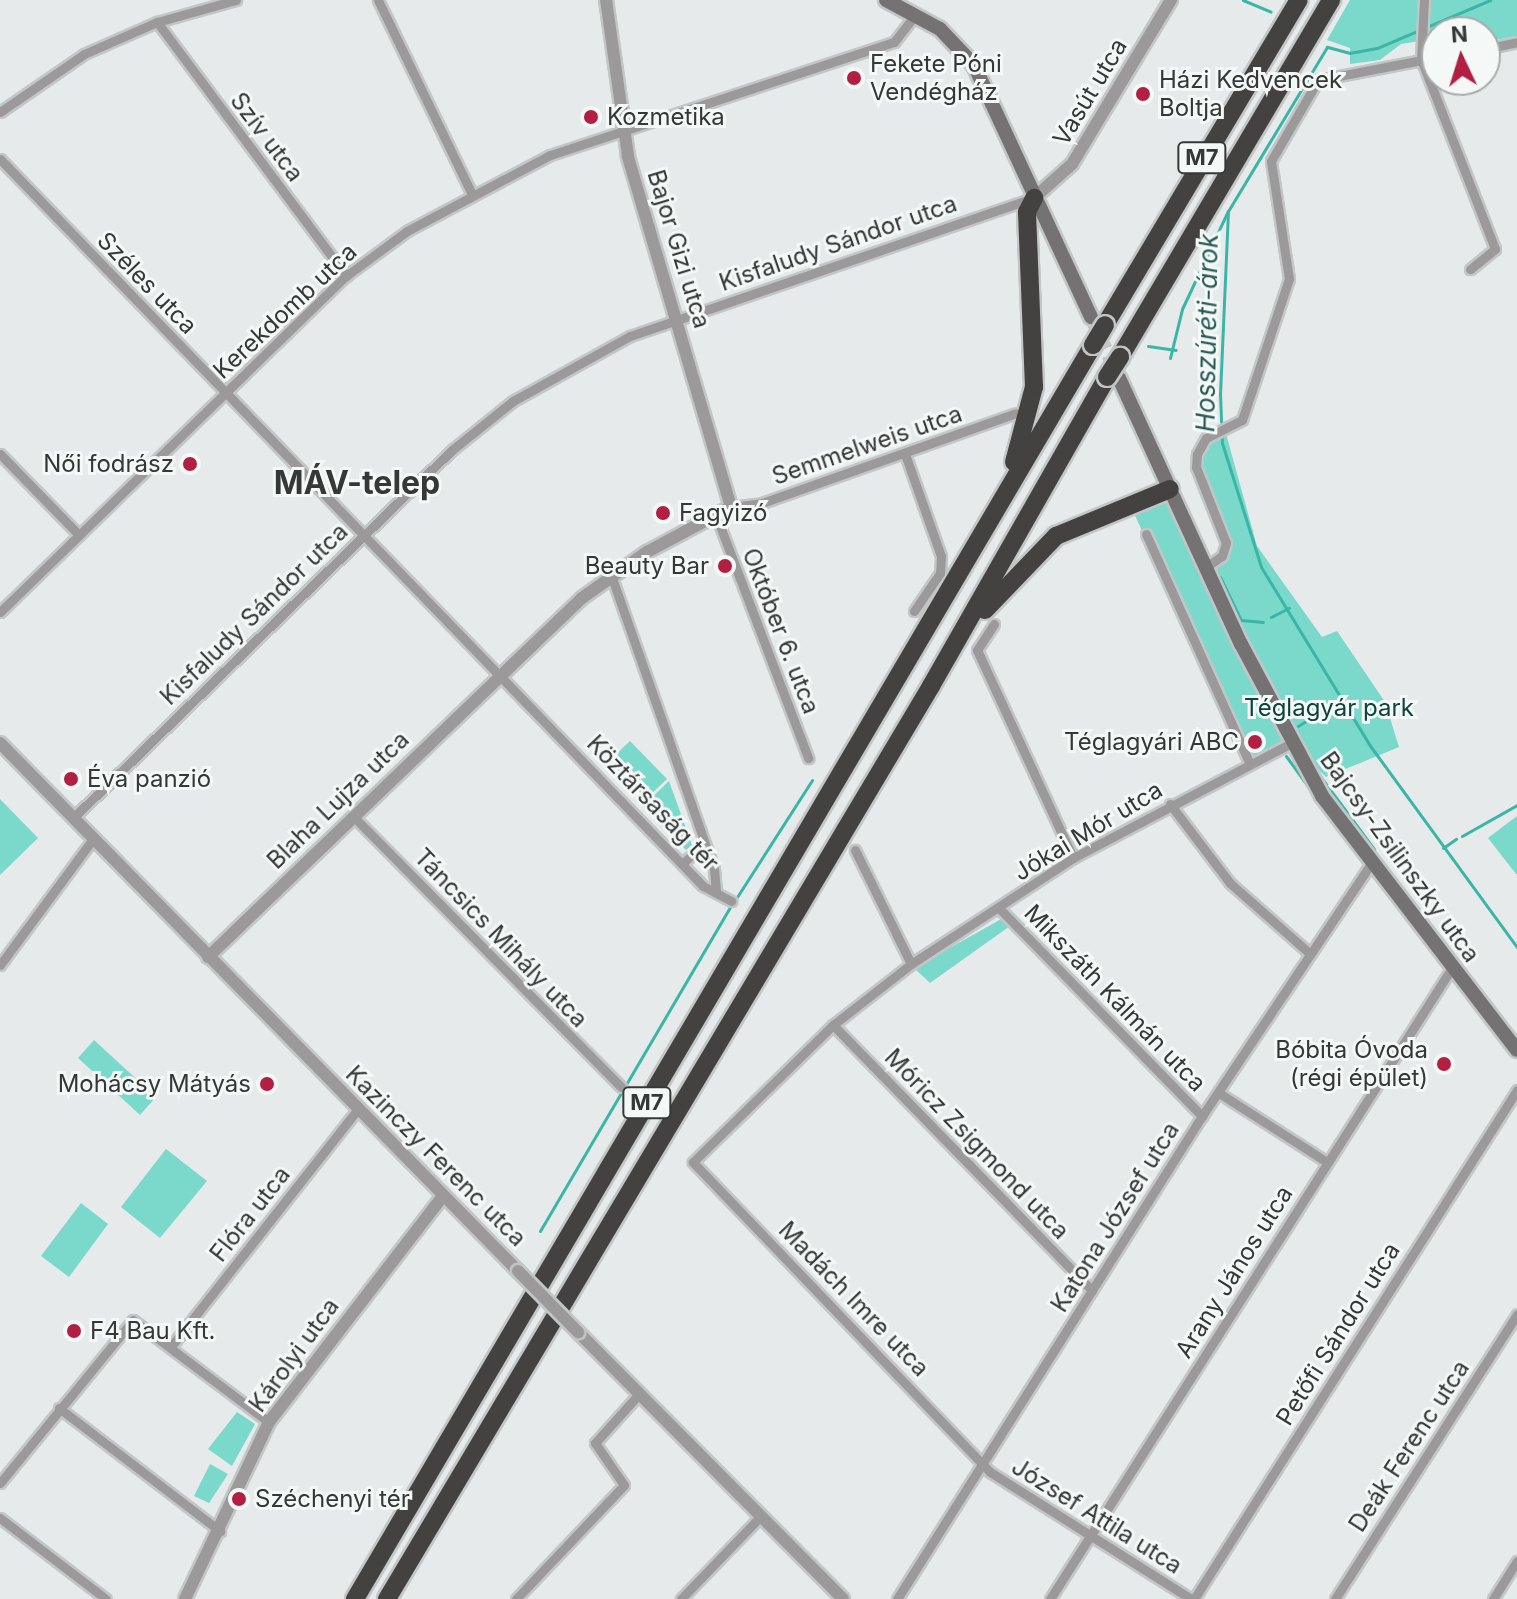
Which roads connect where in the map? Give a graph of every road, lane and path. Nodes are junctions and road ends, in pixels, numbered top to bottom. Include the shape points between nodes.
1 (236, 0) edge
2 (378, 0) edge
3 (606, 0) edge
4 (886, 0) edge
5 (1171, 0) edge
6 (1299, 0) edge
7 (1331, 0) edge
8 (915, 15) junction
9 (157, 22) junction
10 (1421, 59) edge
11 (1435, 96) edge
12 (0, 112) edge
13 (622, 127) junction
14 (0, 159) edge
15 (471, 192) junction
16 (1034, 198) junction
17 (1470, 269) dead end
18 (346, 276) junction
19 (677, 318) junction
20 (1098, 321) junction
21 (1113, 377) junction
22 (226, 392) junction
23 (1016, 413) dead end
24 (0, 454) edge
25 (905, 454) junction
26 (1170, 489) junction
27 (731, 507) junction
28 (717, 518) junction
29 (364, 534) junction
30 (1146, 534) dead end
31 (79, 535) junction
32 (1206, 567) junction
33 (611, 575) junction
34 (954, 587) junction
35 (914, 611) dead end
36 (0, 612) edge
37 (994, 624) dead end
38 (499, 676) junction
39 (931, 686) junction
40 (0, 743) edge
41 (1291, 743) junction
42 (808, 758) dead end
43 (1250, 764) junction
44 (1170, 804) junction
45 (353, 816) junction
46 (73, 818) junction
47 (93, 839) junction
48 (704, 844) junction
49 (855, 850) dead end
50 (1073, 858) junction
51 (1373, 861) junction
52 (683, 863) junction
53 (716, 893) junction
54 (731, 901) dead end
55 (999, 908) junction
56 (1308, 952) junction
57 (208, 957) junction
58 (911, 964) junction
59 (0, 965) edge
60 (1453, 966) junction
61 (833, 1025) junction
62 (1517, 1050) edge
63 (621, 1087) dead end
64 (1517, 1090) edge
65 (1219, 1093) junction
66 (358, 1109) junction
67 (1202, 1116) junction
68 (693, 1162) joint
69 (1327, 1162) junction
70 (443, 1196) junction
71 (1092, 1290) junction
72 (1517, 1314) edge
73 (173, 1344) junction
74 (639, 1394) junction
75 (59, 1408) junction
76 (269, 1422) junction
77 (984, 1464) junction
78 (0, 1483) edge
79 (760, 1517) junction
80 (0, 1518) edge
81 (220, 1531) junction
82 (1090, 1537) junction
83 (1517, 1561) edge
84 (106, 1599) edge
85 (185, 1599) edge
86 (355, 1599) edge
87 (387, 1599) edge
88 (516, 1599) edge
89 (681, 1599) edge
90 (843, 1599) edge
91 (897, 1599) edge
92 (1050, 1599) edge
93 (1192, 1599) edge
94 (1335, 1599) edge
95 (1493, 1599) edge

1 - 9 street
2 - 15 street
3 - 13 street, Bajor Gizi utca
4 - 8 main road
5 - 16 street, Vasút utca via 1072,164
6 - 20 highway, M7
7 - 21 highway, M7, bridge
8 - 13 street, Kerekdomb utca via 894,42
8 - 16 main road via 950,37 974,65
9 - 12 street via 75,58
9 - 18 street, Szív utca
10 - 32 street via 1318,80 1271,161 1289,279 1235,426 1200,446 1196,467 1226,543 1222,556
11 - 17 street via 1495,249
13 - 15 street, Kerekdomb utca
13 - 19 street, Bajor Gizi utca
14 - 22 street, Széles utca
15 - 18 street, Kerekdomb utca
16 - 19 street, Kisfaludy Sándor utca
16 - 20 main road
16 - 34 highway via 1027,212 1034,359 1027,431
18 - 22 street, Kerekdomb utca
19 - 27 street, Bajor Gizi utca
19 - 29 street, Kisfaludy Sándor utca via 599,352 513,401
20 - 34 highway, M7, bridge via 1093,345
21 - 26 main road, Bajcsy-Zsilinszky utca
21 - 39 highway, M7
22 - 29 street, Széles utca
22 - 31 street, Kerekdomb utca
23 - 25 street, Semmelweis utca
24 - 31 street
25 - 27 street, Semmelweis utca via 762,503
25 - 35 street via 941,556 940,573
26 - 32 main road, Bajcsy-Zsilinszky utca
26 - 39 highway via 1044,544 998,592
27 - 28 street
28 - 33 street
28 - 42 street, Október 6. utca
29 - 38 street, Széles utca
29 - 46 street, Kisfaludy Sándor utca
30 - 43 street
31 - 36 street, Kerekdomb utca
32 - 41 main road, Bajcsy-Zsilinszky utca
33 - 38 street
33 - 48 street, Köztársaság tér
34 - 86 highway, M7
37 - 50 street via 977,650
38 - 45 street, Blaha Lujza utca
38 - 52 street, Köztársaság tér
39 - 87 highway, M7
40 - 46 street, Kazinczy Ferenc utca
41 - 43 street, Jókai Mór utca
41 - 51 main road, Bajcsy-Zsilinszky utca
43 - 44 street, Jókai Mór utca
44 - 50 street, Jókai Mór utca
44 - 56 street via 1230,883
45 - 57 street, Blaha Lujza utca
45 - 63 street, Táncsics Mihály utca
46 - 47 street, Kazinczy Ferenc utca
47 - 57 street, Kazinczy Ferenc utca
47 - 59 street
48 - 52 street
48 - 53 street, Köztársaság tér
49 - 58 street
50 - 55 street, Jókai Mór utca
51 - 56 street, Katona József utca
51 - 60 main road, Bajcsy-Zsilinszky utca
52 - 53 street, Köztársaság tér
53 - 54 street
55 - 58 street, Jókai Mór utca
55 - 67 street, Mikszáth Kálmán utca
56 - 65 street, Katona József utca
57 - 66 street, Kazinczy Ferenc utca
58 - 61 street, Jókai Mór utca
60 - 62 main road, Bajcsy-Zsilinszky utca
60 - 69 street, Arany János utca
61 - 68 street, Jókai Mór utca
61 - 71 street, Móricz Zsigmond utca
64 - 93 street, Petőfi Sándor utca
65 - 67 street, Katona József utca
65 - 69 street
66 - 70 street, Kazinczy Ferenc utca
66 - 73 street, Flóra utca
67 - 71 street, Katona József utca
68 - 77 street, Madách Imre utca
69 - 82 street, Arany János utca
70 - 74 street, Kazinczy Ferenc utca, bridge
70 - 76 street, Károlyi utca
71 - 77 street, Katona József utca
72 - 94 street, Deák Ferenc utca
73 - 75 street via 133,1320
73 - 76 street
74 - 79 street, Kazinczy Ferenc utca
74 - 88 street via 595,1444 624,1485
75 - 78 street
75 - 81 street
76 - 81 street, Károlyi utca
77 - 82 street, József Attila utca
77 - 91 street, Katona József utca
79 - 89 street
79 - 90 street, Kazinczy Ferenc utca
80 - 84 street
81 - 85 street, Károlyi utca
82 - 92 street, Arany János utca
82 - 93 street, József Attila utca
83 - 95 street

